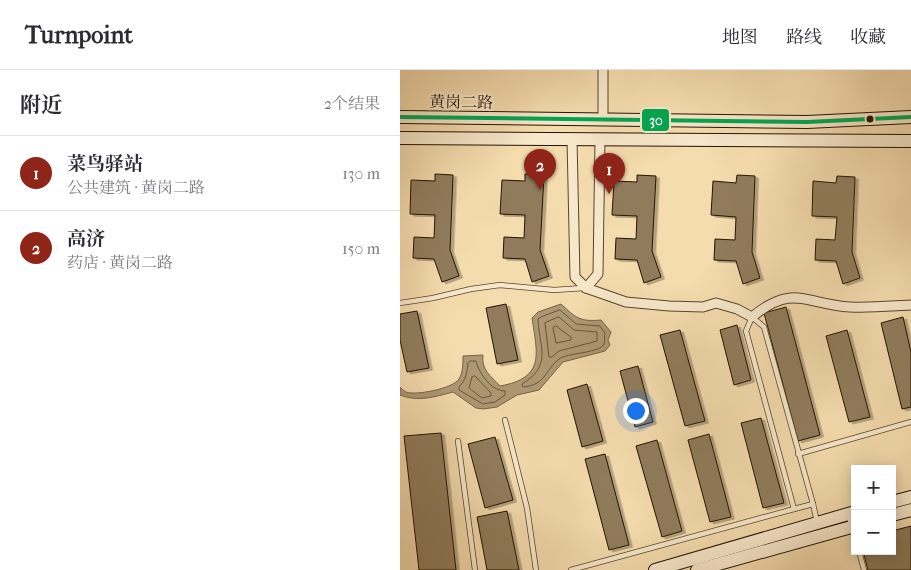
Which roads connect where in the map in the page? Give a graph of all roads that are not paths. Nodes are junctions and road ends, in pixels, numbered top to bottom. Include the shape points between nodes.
1 (603, 70) edge
2 (400, 117) edge
3 (911, 117) edge
4 (603, 119) junction
5 (400, 138) edge
6 (572, 139) junction
7 (600, 139) junction
8 (911, 141) edge
9 (586, 288) junction
10 (400, 303) edge
11 (911, 305) edge
12 (752, 317) junction
13 (505, 420) dead end
14 (911, 422) edge
15 (458, 441) dead end
16 (798, 454) junction
17 (911, 497) edge
18 (896, 501) edge
19 (812, 504) junction
20 (794, 509) junction
21 (911, 510) edge
22 (896, 515) edge
23 (818, 523) junction
24 (851, 523) edge
25 (851, 524) edge
26 (860, 555) edge
27 (475, 570) edge
28 (536, 570) edge
29 (571, 570) edge
30 (655, 570) edge
31 (697, 570) edge
32 (864, 570) edge

1 - 4 street
2 - 4 main road, 黄岗二路
3 - 4 main road, 黄岗二路 via 806,122
5 - 6 main road
6 - 7 main road
6 - 9 street via 575,277
7 - 8 main road
7 - 9 street via 598,274
9 - 10 lane via 554,290 500,285
9 - 12 street via 626,302 703,307 716,303
11 - 12 street via 850,307 793,297 777,300
12 - 16 lane via 764,327
12 - 20 lane via 746,331
13 - 28 lane via 527,508
14 - 16 lane
15 - 27 lane
16 - 19 lane
17 - 18 main road
19 - 20 lane
19 - 23 lane
20 - 29 lane
21 - 22 main road
23 - 24 main road
23 - 30 main road
25 - 31 main road
26 - 32 lane

